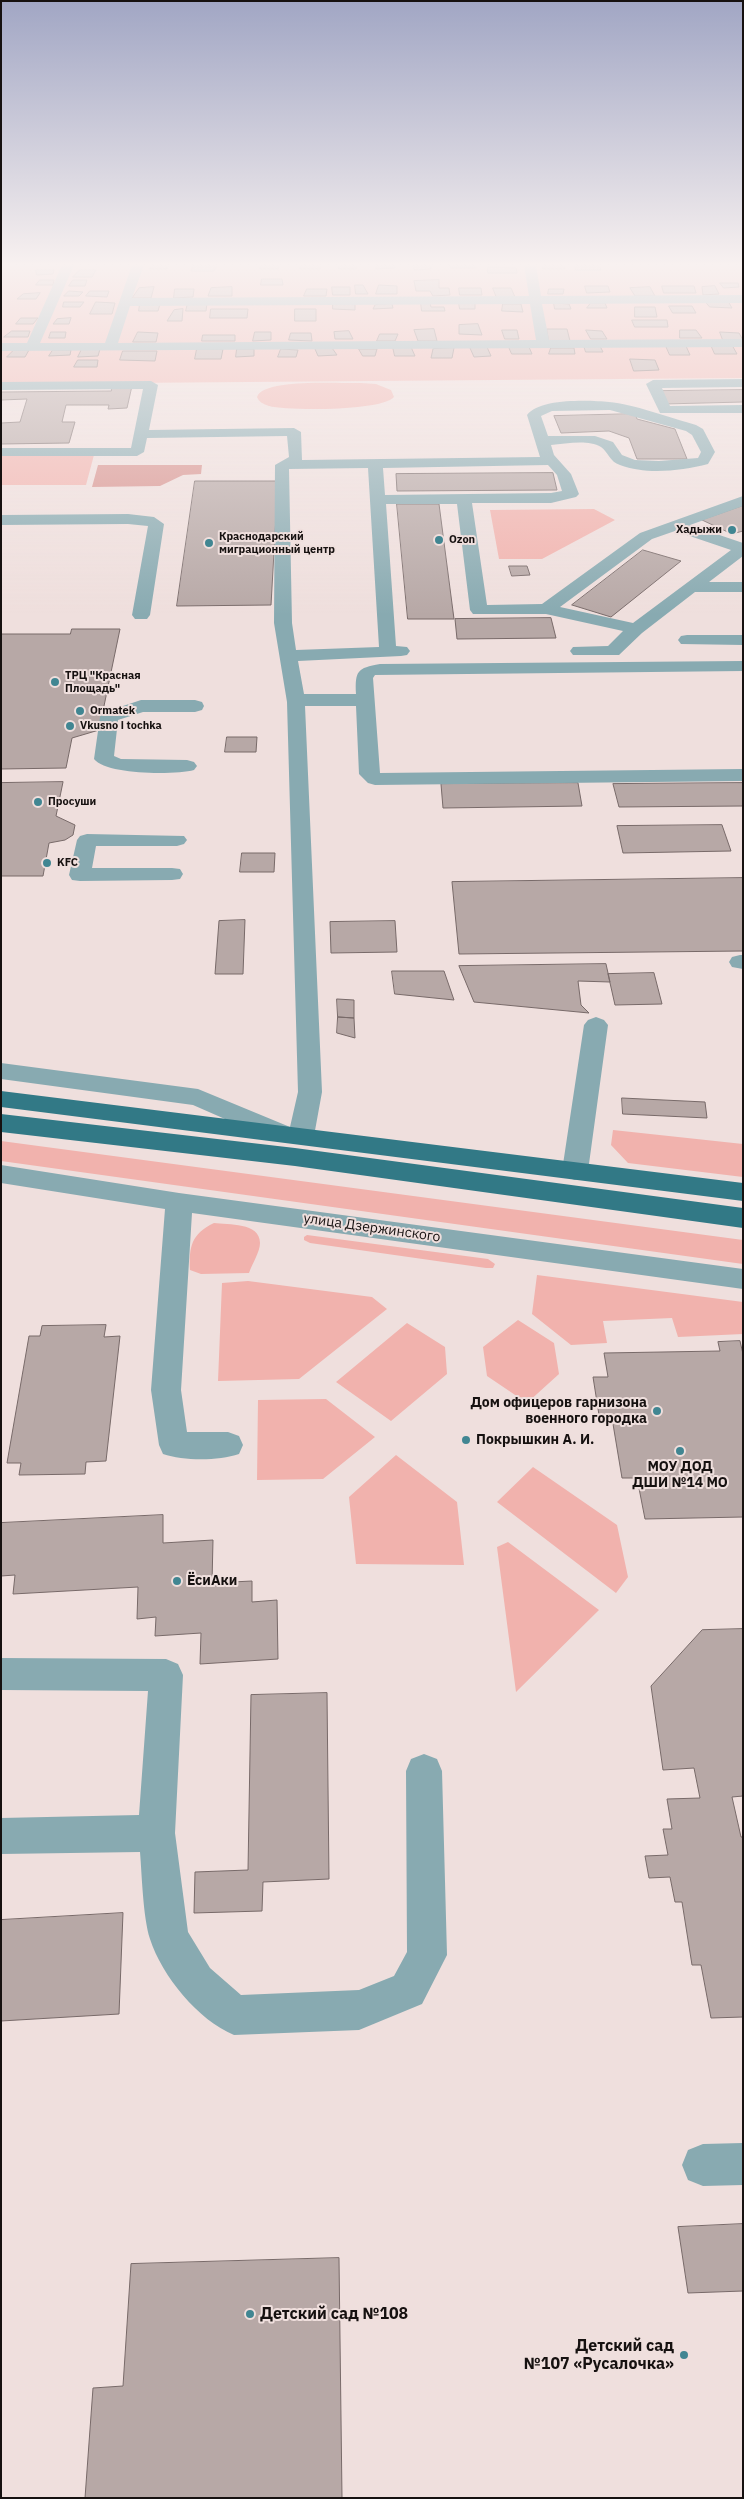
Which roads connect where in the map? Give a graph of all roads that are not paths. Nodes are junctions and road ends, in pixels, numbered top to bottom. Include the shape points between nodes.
1 (743, 383) edge
2 (1, 386) edge
3 (743, 409) edge
4 (141, 434) junction
5 (542, 440) junction
6 (1, 452) edge
7 (549, 461) junction
8 (375, 463) junction
9 (282, 465) junction
10 (464, 499) junction
11 (378, 500) junction
12 (743, 501) edge
13 (1, 520) edge
14 (674, 525) junction
15 (742, 548) edge
16 (691, 587) junction
17 (738, 587) edge
18 (546, 609) junction
19 (141, 615) dead end
20 (636, 629) junction
21 (687, 640) dead end
22 (743, 640) edge
23 (388, 651) junction
24 (418, 651) dead end
25 (486, 651) dead end
26 (288, 656) junction
27 (743, 666) edge
28 (296, 703) junction
29 (365, 703) junction
30 (195, 706) dead end
31 (188, 766) dead end
32 (743, 775) edge
33 (177, 840) dead end
34 (172, 874) dead end
35 (596, 1025) dead end
36 (1, 1071) edge
37 (1, 1099) edge
38 (1, 1123) edge
39 (292, 1135) junction
40 (575, 1171) junction
41 (1, 1174) edge
42 (743, 1192) edge
43 (179, 1202) junction
44 (743, 1218) edge
45 (743, 1279) edge
46 (228, 1445) dead end
47 (1, 1674) edge
48 (424, 1770) dead end
49 (156, 1833) junction
50 (1, 1836) edge
51 (743, 2164) edge
52 (703, 2165) dead end

1 - 3 street via 653,384 665,410
2 - 4 street via 151,385
4 - 6 street via 137,452
4 - 9 street via 294,432 296,459
5 - 5 street via 534,415 539,411 550,407 610,406 690,428 698,432 708,452 703,460 688,464 638,465 615,457 608,445 590,439
5 - 7 street
7 - 8 street
7 - 10 street via 564,474 571,494 551,498
8 - 9 street
8 - 11 street
9 - 26 street via 282,623
10 - 11 street
10 - 18 street via 479,610
11 - 23 street
12 - 14 street
13 - 19 street via 128,519 148,520 156,524
14 - 15 street
14 - 18 street via 646,536
15 - 16 street
16 - 17 street
16 - 20 street
18 - 20 street
20 - 25 street via 613,651
21 - 22 street
23 - 24 street
23 - 26 street
26 - 28 street
27 - 29 street via 380,669 365,674
28 - 29 street
28 - 39 street via 310,1092
29 - 32 street via 368,774 375,779
30 - 31 street via 141,706 109,717 104,759 118,765
33 - 34 street via 87,840 80,875
35 - 40 street
36 - 39 street via 198,1097
37 - 39 main road
38 - 44 main road via 294,1157
39 - 40 main road
40 - 42 main road
41 - 43 street, улица Дзержинского
43 - 45 street, улица Дзержинского
43 - 46 street via 166,1390 174,1445
47 - 49 street via 166,1675
48 - 49 street via 427,1955 408,1990 359,2010 234,2015 202,1988 169,1938
49 - 50 street
51 - 52 street

